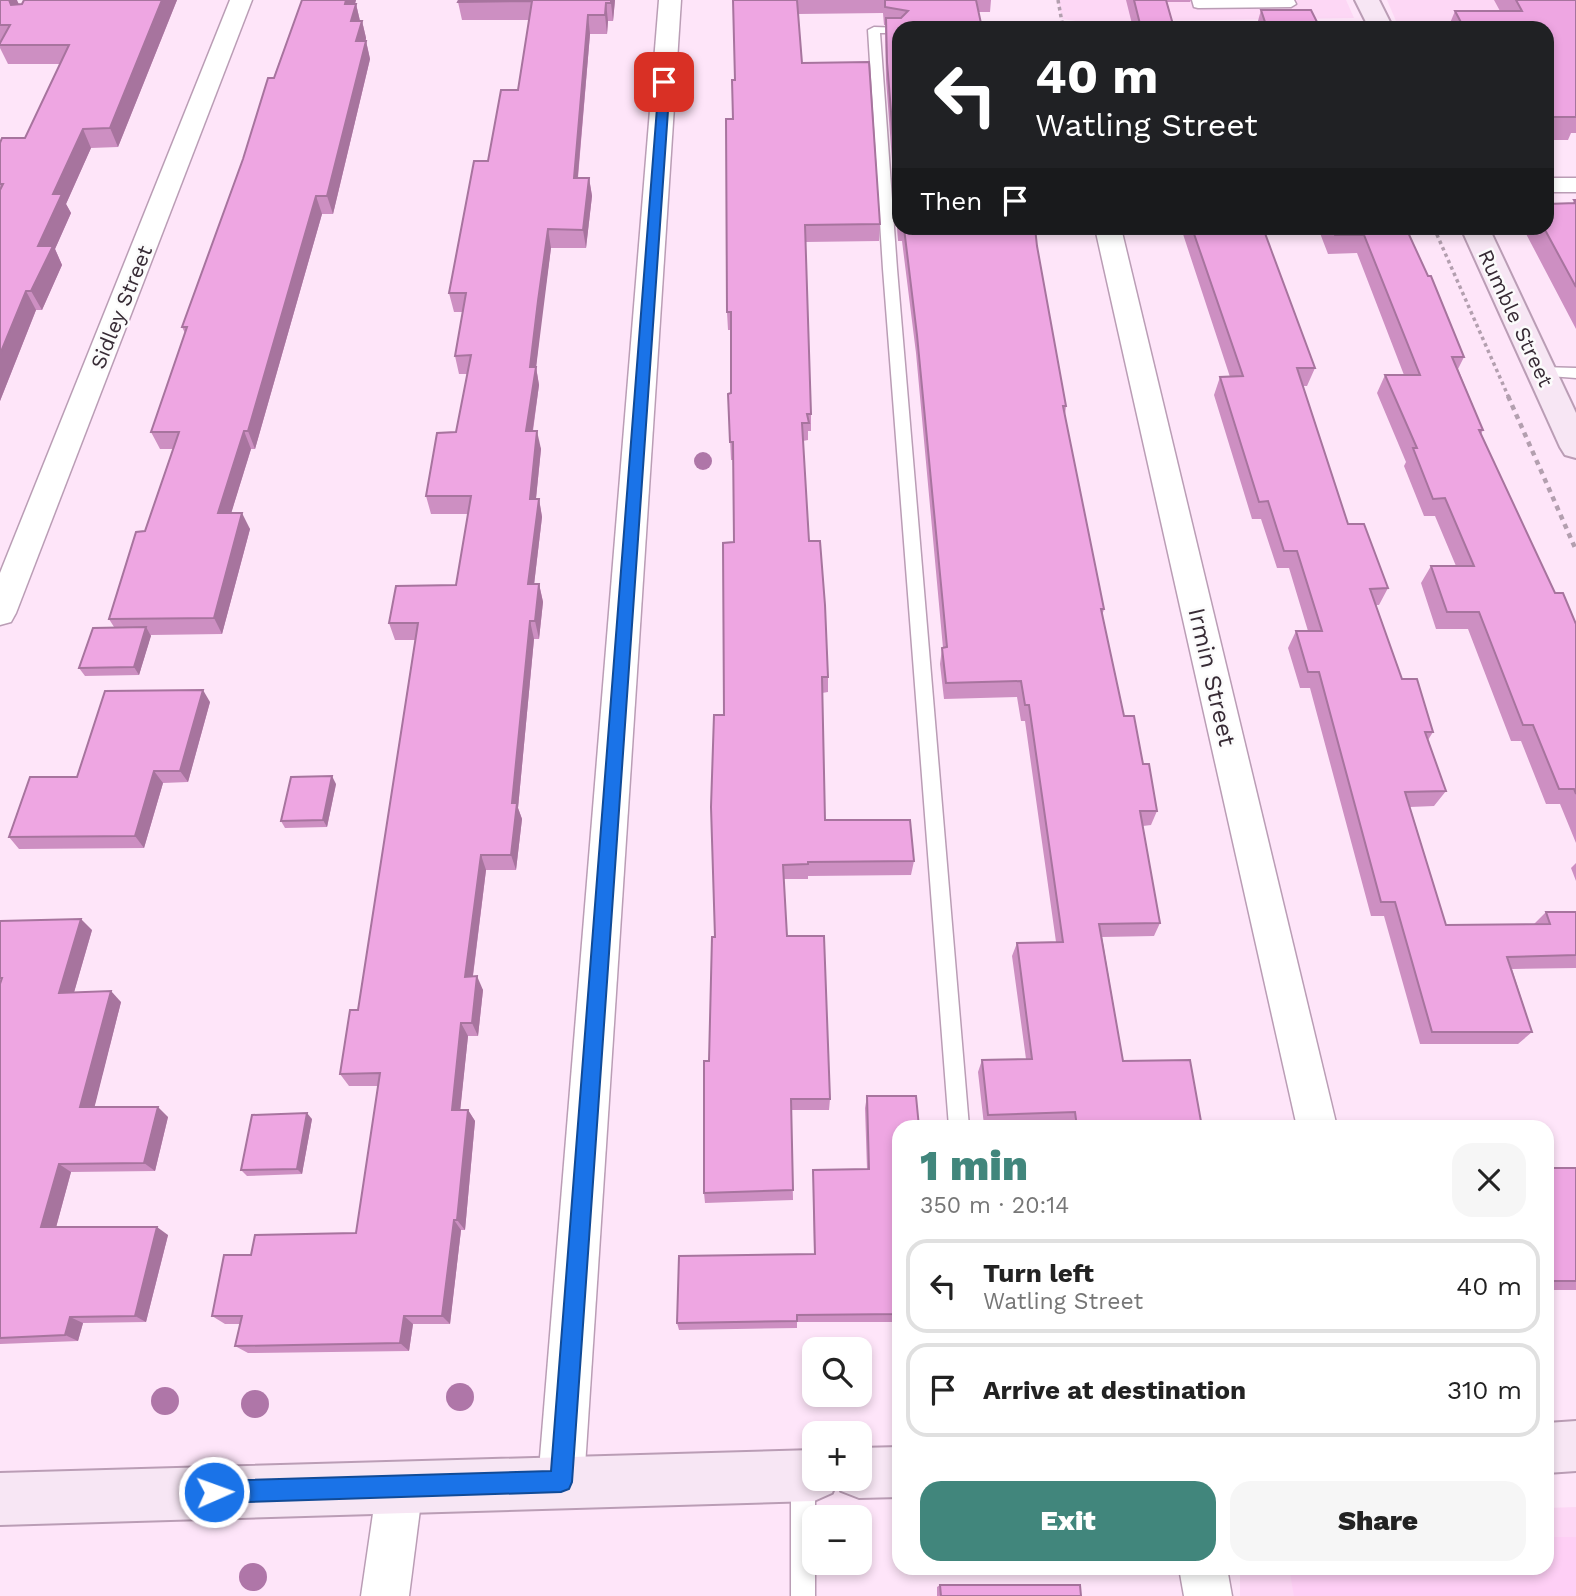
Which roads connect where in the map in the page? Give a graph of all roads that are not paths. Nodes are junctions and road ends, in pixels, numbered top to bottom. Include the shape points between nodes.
1 (242, 0) edge
2 (670, 0) edge
3 (1196, 0) edge
4 (1289, 0) edge
5 (1367, 0) edge
6 (1378, 21) edge
7 (892, 30) edge
8 (1554, 185) edge
9 (1576, 185) edge
10 (1110, 235) edge
11 (1478, 235) edge
12 (1541, 372) junction
13 (1576, 373) edge
14 (1576, 447) edge
15 (0, 613) edge
16 (959, 1120) edge
17 (1315, 1120) edge
18 (1576, 1447) edge
19 (1554, 1448) edge
20 (892, 1472) edge
21 (872, 1473) edge
22 (802, 1475) edge
23 (561, 1482) junction
24 (400, 1486) junction
25 (807, 1491) edge
26 (0, 1499) edge
27 (1204, 1575) edge
28 (385, 1596) edge
29 (803, 1596) edge
30 (1208, 1596) edge

1 - 15 street, Sidley Street
2 - 23 street
3 - 4 lane via 1198,5 1291,4
5 - 6 street
7 - 16 lane via 874,30
8 - 9 street
10 - 17 street, Irmin Street
11 - 12 street, Rumble Street
12 - 13 lane
12 - 14 street, Rumble Street
18 - 19 street
20 - 21 street
22 - 23 street
23 - 24 street
24 - 26 street
24 - 28 street
25 - 29 lane
27 - 30 street

